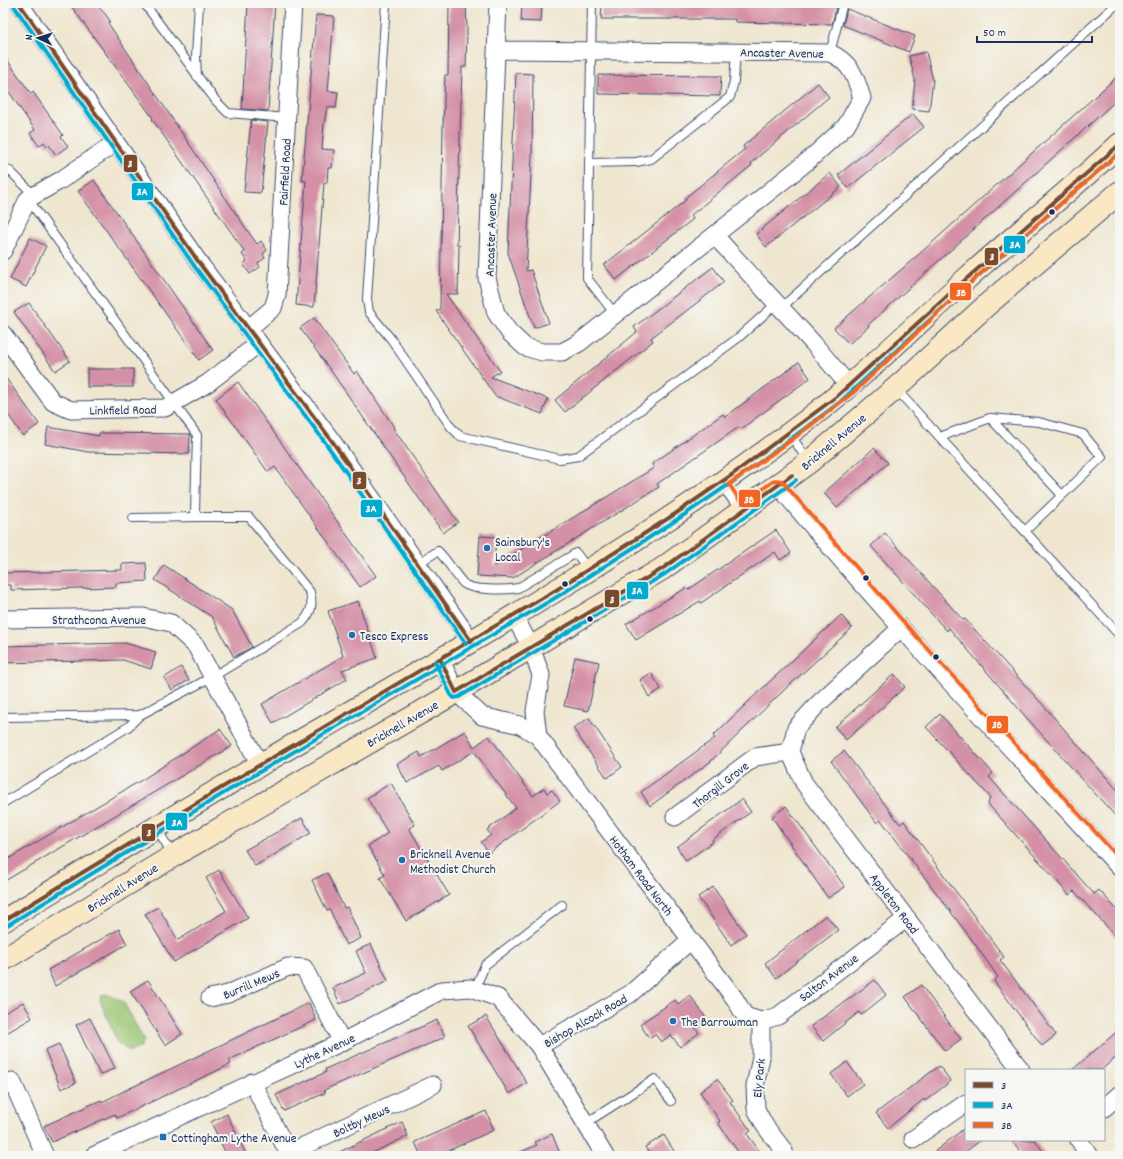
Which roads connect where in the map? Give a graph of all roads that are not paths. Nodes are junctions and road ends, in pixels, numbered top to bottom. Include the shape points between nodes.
1 (19, 3) edge
2 (144, 3) edge
3 (199, 3) edge
4 (293, 3) edge
5 (386, 3) edge
6 (498, 3) edge
7 (592, 3) edge
8 (843, 3) edge
9 (1118, 3) edge
10 (497, 50) junction
11 (592, 50) junction
12 (736, 52) junction
13 (830, 53) junction
14 (197, 77) junction
15 (287, 118) junction
16 (115, 143) junction
17 (1120, 144) edge
18 (590, 163) junction
19 (3, 167) edge
20 (1120, 192) edge
21 (31, 197) junction
22 (715, 236) junction
23 (3, 251) edge
24 (967, 278) junction
25 (990, 303) junction
26 (779, 305) junction
27 (614, 314) junction
28 (248, 329) junction
29 (3, 334) edge
30 (258, 344) junction
31 (850, 387) junction
32 (896, 388) junction
33 (174, 403) junction
34 (990, 418) junction
35 (790, 434) junction
36 (940, 437) junction
37 (809, 462) junction
38 (721, 483) junction
39 (778, 485) junction
40 (1062, 495) junction
41 (741, 512) junction
42 (199, 517) junction
43 (133, 518) dead end
44 (1025, 531) junction
45 (417, 564) junction
46 (588, 570) junction
47 (514, 616) junction
48 (3, 620) edge
49 (901, 628) junction
50 (1120, 636) edge
51 (471, 641) junction
52 (531, 647) junction
53 (440, 659) junction
54 (212, 677) junction
55 (456, 692) junction
56 (140, 715) junction
57 (3, 717) edge
58 (538, 736) junction
59 (790, 752) junction
60 (260, 765) junction
61 (3, 803) edge
62 (675, 818) dead end
63 (157, 828) junction
64 (173, 856) junction
65 (1120, 868) edge
66 (562, 904) dead end
67 (907, 918) junction
68 (3, 921) edge
69 (691, 940) junction
70 (3, 960) edge
71 (475, 989) junction
72 (210, 998) dead end
73 (761, 1020) junction
74 (342, 1042) junction
75 (539, 1046) junction
76 (1018, 1069) edge
77 (12, 1081) dead end
78 (252, 1082) junction
79 (433, 1085) dead end
80 (1120, 1094) edge
81 (671, 1101) dead end
82 (965, 1104) edge
83 (1105, 1107) edge
84 (586, 1123) junction
85 (913, 1140) dead end
86 (1079, 1141) edge
87 (784, 1151) dead end
88 (289, 1154) edge
89 (44, 1156) edge
90 (93, 1156) edge
91 (604, 1156) edge
92 (1089, 1156) edge

1 - 16 street
2 - 14 lane
3 - 14 lane
4 - 15 street, Fairfield Road
5 - 26 lane via 367,298 369,312 460,436 560,459 578,456
6 - 10 street, Ancaster Avenue
7 - 11 lane
8 - 13 lane
9 - 26 lane via 1037,78
10 - 11 street, Ancaster Avenue
10 - 27 street, Ancaster Avenue via 487,278 496,313 509,332 525,347 542,352 562,352 568,349
11 - 12 street, Ancaster Avenue
11 - 18 lane
12 - 13 street, Ancaster Avenue
12 - 18 lane via 730,97 651,159 636,162
13 - 22 street, Ancaster Avenue via 839,56 855,74 862,98 846,126 810,160
14 - 15 lane via 228,113
15 - 28 street, Fairfield Road via 277,295 273,308
16 - 21 street
16 - 28 street
17 - 24 street
18 - 27 lane via 587,278
19 - 21 lane via 10,171
20 - 25 street, Bricknell Avenue
21 - 23 street
21 - 33 lane
22 - 26 street
22 - 27 street, Ancaster Avenue
24 - 25 street
24 - 31 street
25 - 32 street, Bricknell Avenue
26 - 31 street
28 - 30 street
29 - 33 street, Linkfield Road via 53,402 71,410 142,410 165,408
30 - 33 street, Linkfield Road via 208,383
30 - 45 street via 332,441
31 - 35 street
32 - 36 lane
32 - 37 street, Bricknell Avenue
33 - 42 lane via 197,435 195,512
34 - 36 lane
34 - 40 lane
34 - 40 lane via 1039,422 1083,434 1102,457
35 - 37 lane
35 - 38 street
36 - 44 lane
37 - 39 street, Bricknell Avenue
38 - 41 lane
38 - 46 street via 653,530
39 - 41 street, Bricknell Avenue
39 - 49 street
40 - 44 lane
41 - 52 street, Bricknell Avenue via 662,568
42 - 43 lane
42 - 54 lane via 248,517 310,592 312,603 310,614 302,623
44 - 50 lane
45 - 46 lane via 438,551 464,584 507,590 518,588 576,553
45 - 51 street
46 - 47 street
47 - 51 street
47 - 52 street
48 - 54 street, Strathcona Avenue via 143,617 171,624 196,646
49 - 59 street via 819,703 796,728
49 - 65 street
51 - 53 street
52 - 55 street, Bricknell Avenue
52 - 58 street via 541,675 535,711
53 - 55 street, Hotham Road North
53 - 60 street
54 - 56 lane
54 - 60 street, Strathcona Avenue
55 - 58 street, Hotham Road North via 482,716 520,725
55 - 64 street, Bricknell Avenue
56 - 57 lane
56 - 61 lane via 128,727
58 - 69 street, Hotham Road North
59 - 62 street, Thorgill Grove via 755,757
59 - 67 street, Appleton Road via 804,783
60 - 63 street
63 - 64 lane
63 - 68 street
64 - 70 street, Bricknell Avenue
66 - 71 lane via 485,965
67 - 73 street, Salton Avenue via 778,1016
67 - 76 street, Appleton Road
69 - 73 street, Hotham Road North via 745,1016
69 - 75 street, Bishop Alcock Road via 630,994
71 - 74 street, Lythe Avenue via 442,990
71 - 75 street, Lythe Avenue via 498,998
72 - 74 street, Burrill Mews via 228,994 288,967 304,968
73 - 87 street, Ely Park via 761,1057 755,1086 756,1109
74 - 78 street, Lythe Avenue
75 - 84 street, Bishop Alcock Road
77 - 89 street
78 - 88 street, Boltby Mews
78 - 90 street, Lythe Avenue
79 - 88 street, Boltby Mews
80 - 83 street
81 - 84 lane via 655,1079
82 - 85 street
84 - 91 street, Bishop Alcock Road
86 - 92 street

